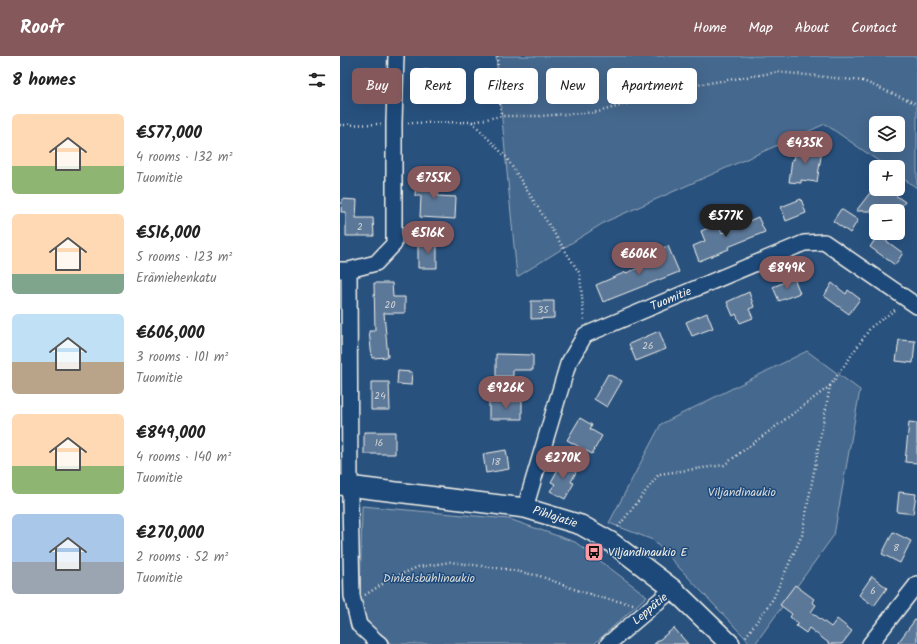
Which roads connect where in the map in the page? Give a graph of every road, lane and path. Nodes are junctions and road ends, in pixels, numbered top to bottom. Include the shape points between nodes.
1 (396, 56) edge
2 (497, 56) edge
3 (917, 104) edge
4 (501, 116) junction
5 (472, 122) junction
6 (394, 123) junction
7 (340, 125) edge
8 (345, 270) edge
9 (913, 303) edge
10 (585, 335) junction
11 (830, 386) junction
12 (345, 485) edge
13 (525, 508) junction
14 (611, 542) junction
15 (917, 584) edge
16 (673, 589) junction
17 (354, 604) junction
18 (651, 608) junction
19 (380, 644) edge
20 (608, 644) edge
21 (730, 644) edge
22 (740, 644) edge
23 (870, 644) edge

1 - 6 street
2 - 4 path
3 - 4 path via 863,81 778,72 690,86 598,112
4 - 5 path
5 - 6 path
5 - 10 path via 506,157 580,274
6 - 7 path
6 - 8 street via 394,244 376,263
8 - 12 street
9 - 10 street, Tuomitie via 824,242 804,243
9 - 11 path via 871,327
10 - 13 street via 568,364
11 - 14 path via 724,465 659,474 615,530
11 - 22 path via 802,535 773,599
12 - 13 street, Pihlajatie
12 - 17 street
13 - 14 street, Pihlajatie via 581,525
14 - 16 street, Pihlajatie
15 - 23 street
16 - 18 street, Leppätie
16 - 21 street, Pihlajatie
17 - 18 path via 392,578 418,567 450,562 540,576 602,598
17 - 19 street via 359,625
18 - 20 street, Leppätie

